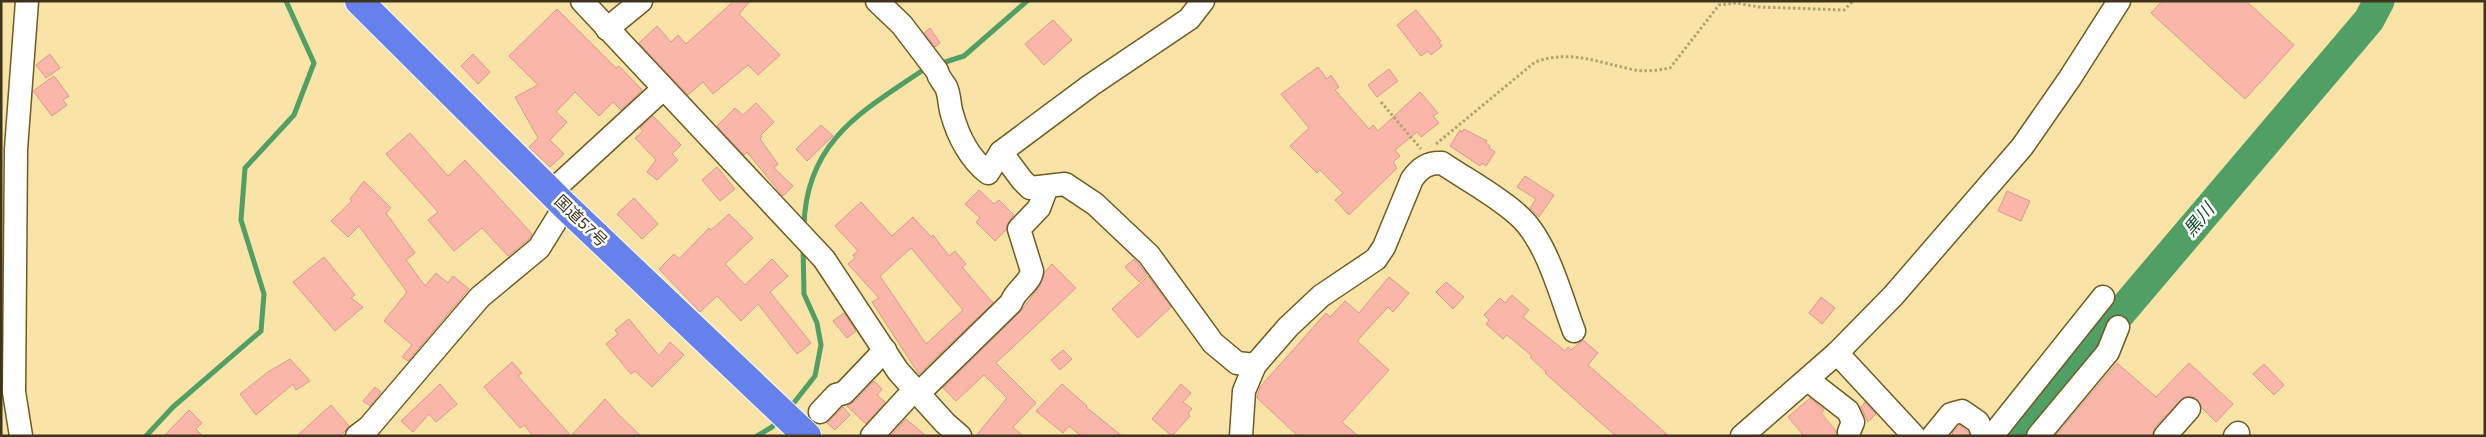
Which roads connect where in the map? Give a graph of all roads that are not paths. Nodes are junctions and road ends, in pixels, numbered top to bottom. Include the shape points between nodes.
1 (27, 1) edge
2 (359, 1) edge
3 (582, 1) edge
4 (641, 1) edge
5 (877, 1) edge
6 (1202, 1) edge
7 (2119, 1) edge
8 (607, 28) junction
9 (663, 89) junction
10 (1001, 152) junction
11 (1047, 187) junction
12 (558, 199) junction
13 (2103, 297) dead end
14 (2118, 326) dead end
15 (1574, 332) dead end
16 (884, 350) junction
17 (1837, 353) junction
18 (1255, 365) junction
19 (1808, 380) junction
20 (917, 391) junction
21 (2189, 409) dead end
22 (808, 424) edge
23 (1849, 432) dead end
24 (370, 433) edge
25 (20, 436) edge
26 (872, 436) edge
27 (960, 436) edge
28 (1241, 436) edge
29 (1742, 436) edge
30 (1914, 436) edge
31 (1933, 436) edge
32 (1984, 436) edge
33 (1992, 436) edge
34 (2038, 436) edge
35 (2165, 436) edge

1 - 25 street via 16,150 14,392
2 - 12 highway, 国道57号
3 - 8 street
4 - 8 street
5 - 10 street via 902,25 938,71 939,80 946,87 959,135 978,164 988,173
6 - 10 street via 1188,18
7 - 17 street via 2022,147 1893,296
8 - 9 street
9 - 12 street
9 - 16 street via 824,259
10 - 11 street via 1030,188
11 - 18 street via 1065,184 1095,204 1148,255 1213,343 1237,363
11 - 20 street via 1039,208 1019,230 1031,276 1014,294 1011,303
12 - 22 highway, 国道57号 via 777,406
12 - 24 street via 539,248 480,298
13 - 33 street
14 - 34 street via 2108,352
15 - 18 street via 1536,238 1519,215 1442,163 1432,162 1412,179 1376,259 1321,296
16 - 20 street
16 - 22 street via 844,393 836,395
17 - 19 street
17 - 30 street
18 - 28 street via 1244,391
19 - 23 street via 1848,411 1853,422
19 - 29 street
20 - 26 street
20 - 27 street
21 - 35 street
31 - 32 street via 1951,414 1962,411 1978,422

